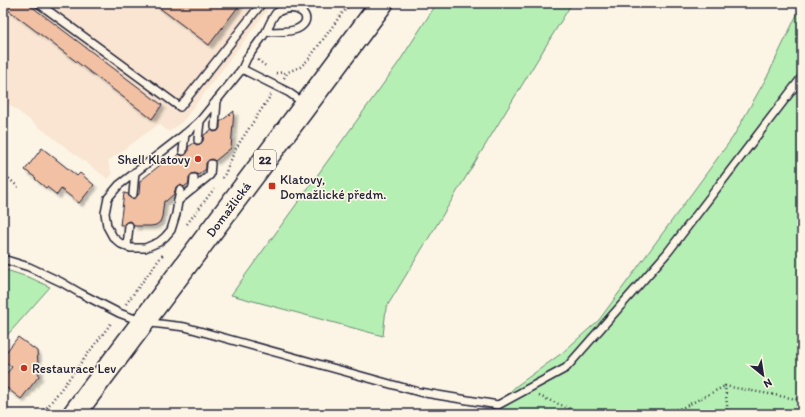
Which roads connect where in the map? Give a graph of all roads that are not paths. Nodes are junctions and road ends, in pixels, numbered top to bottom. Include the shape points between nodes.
1 (38, 3) edge
2 (262, 3) edge
3 (382, 3) edge
4 (266, 32) junction
5 (242, 69) junction
6 (802, 77) edge
7 (217, 100) junction
8 (306, 105) junction
9 (200, 121) junction
10 (215, 126) dead end
11 (185, 134) junction
12 (198, 140) dead end
13 (183, 151) dead end
14 (211, 164) dead end
15 (134, 172) junction
16 (194, 178) dead end
17 (193, 189) junction
18 (180, 190) dead end
19 (133, 194) dead end
20 (178, 201) junction
21 (129, 226) dead end
22 (127, 247) junction
23 (3, 259) edge
24 (143, 322) junction
25 (74, 414) edge

1 - 2 lane via 180,107
3 - 8 main road, Domažlická / 22
4 - 4 lane via 288,32 297,29 304,23 306,16 302,7 296,4 283,7 274,16
4 - 5 lane
5 - 7 lane
5 - 8 lane via 288,92
6 - 24 lane via 668,252 566,368 498,405 419,392 185,327
7 - 9 lane
7 - 10 lane
8 - 24 main road, Domažlická / 22
9 - 11 lane
9 - 12 lane
11 - 13 lane
11 - 15 lane
14 - 17 lane via 210,175
15 - 19 lane
15 - 22 lane via 108,198 105,213 107,226 113,237
16 - 17 lane
17 - 20 lane
18 - 20 lane
20 - 22 lane via 171,230 165,237 145,248
21 - 22 lane
23 - 24 lane via 29,267
24 - 25 main road, Domažlická / 22

